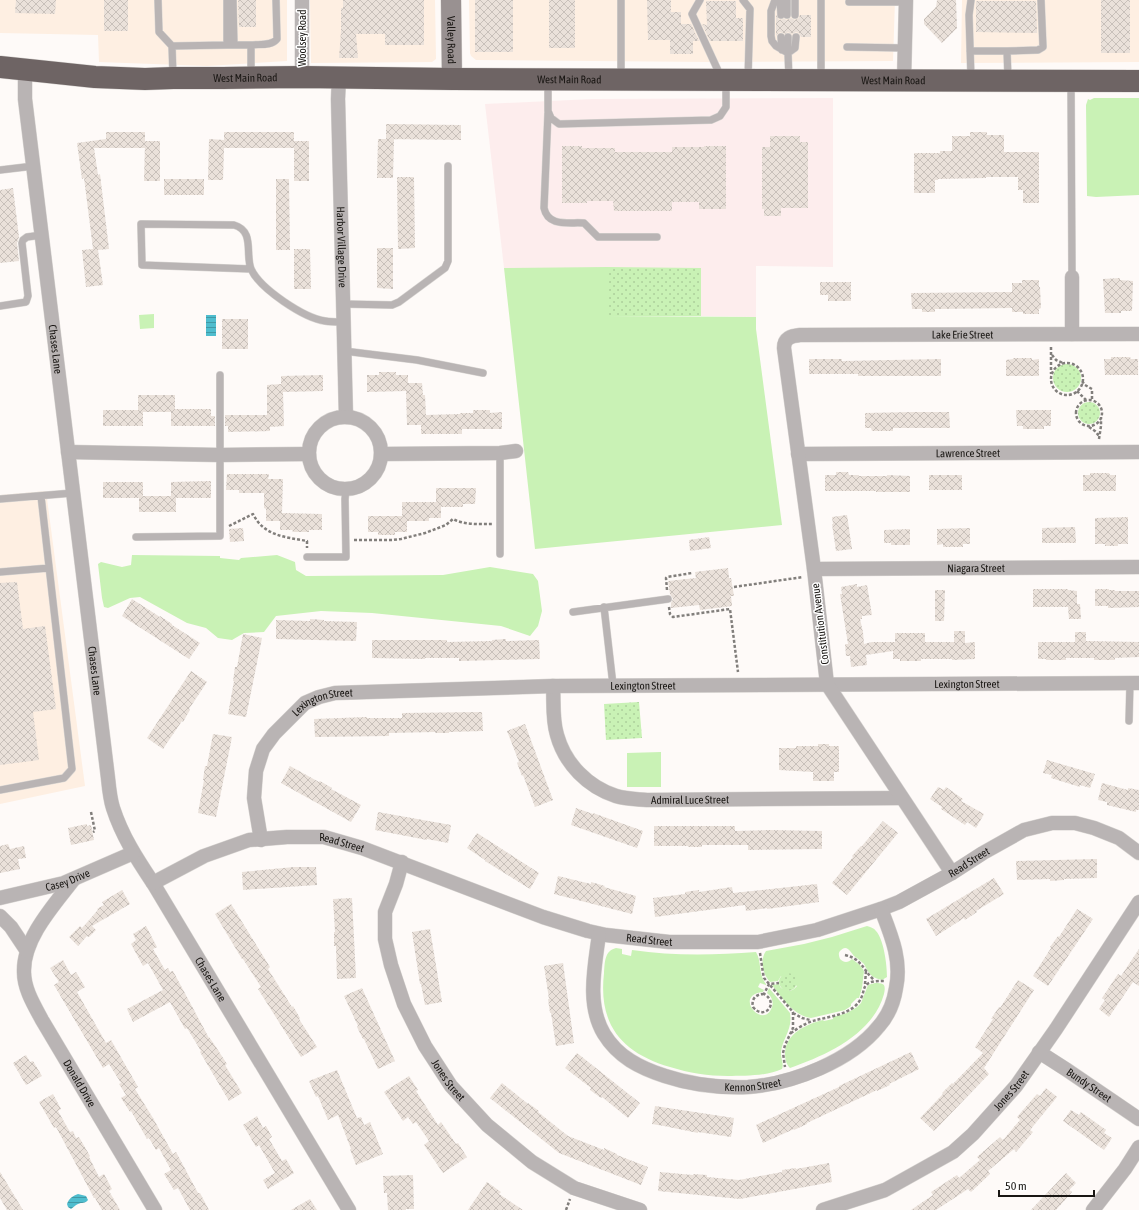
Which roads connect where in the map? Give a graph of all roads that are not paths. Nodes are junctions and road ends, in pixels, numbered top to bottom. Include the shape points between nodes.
1 (158, 0) edge
2 (227, 0) edge
3 (233, 0) edge
4 (276, 0) edge
5 (302, 0) edge
6 (452, 0) edge
7 (621, 0) edge
8 (700, 0) edge
9 (743, 0) edge
10 (775, 0) edge
11 (780, 0) edge
12 (787, 0) edge
13 (795, 0) edge
14 (822, 0) edge
15 (971, 0) edge
16 (1041, 0) edge
17 (906, 1) edge
18 (849, 2) dead end
19 (795, 15) dead end
20 (784, 37) dead end
21 (796, 37) dead end
22 (230, 45) junction
23 (251, 45) junction
24 (172, 46) junction
25 (847, 47) dead end
26 (905, 48) junction
27 (1007, 50) junction
28 (785, 51) junction
29 (970, 51) junction
30 (0, 67) edge
31 (25, 70) junction
32 (302, 77) junction
33 (173, 78) junction
34 (251, 78) junction
35 (338, 78) junction
36 (452, 79) junction
37 (548, 80) junction
38 (621, 80) junction
39 (724, 80) junction
40 (748, 80) junction
41 (789, 80) junction
42 (821, 80) junction
43 (904, 80) junction
44 (972, 80) junction
45 (1008, 80) junction
46 (1071, 80) junction
47 (1139, 80) edge
48 (548, 111) junction
49 (34, 166) junction
50 (448, 166) dead end
51 (0, 170) edge
52 (42, 235) junction
53 (657, 237) dead end
54 (251, 269) junction
55 (1072, 277) joint
56 (343, 304) junction
57 (0, 306) edge
58 (344, 322) junction
59 (1072, 334) junction
60 (1139, 334) edge
61 (786, 340) joint
62 (344, 351) junction
63 (483, 373) dead end
64 (220, 376) dead end
65 (346, 417) junction
66 (516, 451) dead end
67 (68, 452) junction
68 (1139, 452) edge
69 (500, 453) junction
70 (309, 454) junction
71 (380, 454) junction
72 (798, 454) junction
73 (220, 455) junction
74 (346, 489) junction
75 (73, 493) junction
76 (41, 496) junction
77 (0, 499) edge
78 (136, 537) dead end
79 (500, 554) dead end
80 (307, 557) road end
81 (1139, 567) edge
82 (49, 568) junction
83 (0, 572) edge
84 (814, 572) junction
85 (668, 598) road end
86 (604, 607) junction
87 (573, 612) dead end
88 (1135, 683) edge
89 (827, 684) junction
90 (613, 685) junction
91 (553, 686) junction
92 (1129, 721) dead end
93 (0, 790) edge
94 (902, 798) junction
95 (261, 840) junction
96 (133, 853) junction
97 (1139, 853) edge
98 (402, 862) junction
99 (952, 874) junction
100 (74, 879) junction
101 (152, 883) junction
102 (0, 898) edge
103 (1139, 902) edge
104 (881, 909) junction
105 (0, 916) edge
106 (599, 934) junction
107 (27, 950) junction
108 (1039, 1052) junction
109 (1139, 1120) edge
110 (1139, 1147) edge
111 (155, 1210) edge
112 (349, 1210) edge
113 (640, 1210) edge
114 (824, 1210) edge
115 (1093, 1210) edge

1 - 24 lane via 159,32
2 - 22 lane
3 - 22 lane
4 - 23 lane via 277,39 270,44
5 - 32 street, Woolsey Road
6 - 36 main road, Valley Road
7 - 38 lane
8 - 39 lane via 692,14
9 - 40 lane via 750,9
10 - 28 lane via 771,11 771,36 772,41
11 - 12 lane via 784,15
13 - 19 lane
14 - 42 lane
15 - 29 lane
16 - 27 lane via 1043,47 1038,50
17 - 18 lane
17 - 26 street
20 - 28 lane
21 - 28 lane via 795,48
22 - 23 lane
22 - 24 lane
23 - 34 lane
24 - 33 lane
25 - 26 lane
26 - 43 street
27 - 29 lane
27 - 45 lane
28 - 41 lane
29 - 44 lane
30 - 31 highway, West Main Road
31 - 33 highway, West Main Road via 95,78
31 - 49 street, Chases Lane via 25,99
32 - 34 highway, West Main Road
32 - 35 highway, West Main Road
33 - 34 highway, West Main Road
35 - 36 highway, West Main Road
35 - 56 street, Harbor Village Drive
36 - 37 highway, West Main Road
37 - 38 highway, West Main Road
37 - 48 lane
38 - 39 highway, West Main Road
39 - 40 highway, West Main Road
39 - 48 lane via 726,107 720,116 711,120 559,124 551,118
40 - 41 highway, West Main Road
41 - 42 highway, West Main Road
42 - 43 highway, West Main Road
43 - 44 highway, West Main Road
44 - 45 highway, West Main Road
45 - 46 highway, West Main Road
46 - 47 highway, West Main Road
46 - 55 lane
48 - 53 lane via 544,208 548,219 554,222 584,223 598,237
49 - 51 lane
49 - 52 street, Chases Lane
50 - 56 lane via 448,261 445,268 392,305
52 - 57 lane via 27,237 22,243 28,296 26,302
52 - 67 street, Chases Lane
54 - 54 lane via 246,236 240,226 141,224 142,265
54 - 58 lane via 266,287 292,307 325,321
55 - 59 street
56 - 58 street, Harbor Village Drive
58 - 62 street, Harbor Village Drive
59 - 60 street, Lake Erie Street
59 - 61 street, Lake Erie Street via 800,335
61 - 72 street, Constitution Avenue via 784,348
62 - 63 lane via 417,360
62 - 65 street, Harbor Village Drive
64 - 73 lane
65 - 70 street via 337,418 323,425 312,438
65 - 71 street via 364,423 371,429 380,445
66 - 69 street
67 - 73 street
67 - 75 street, Chases Lane
68 - 72 street, Lawrence Street
69 - 71 street
69 - 79 lane
70 - 73 street
70 - 74 street via 317,476 330,486
71 - 74 street via 378,468 370,479 355,488
72 - 84 street, Constitution Avenue
73 - 78 lane via 220,536
74 - 80 lane via 346,557
75 - 76 lane
75 - 96 street, Chases Lane via 108,778 113,807
76 - 77 lane
76 - 82 lane
81 - 84 street, Niagara Street
82 - 83 lane
82 - 93 lane via 72,769 64,778
84 - 89 street, Constitution Avenue
85 - 86 lane
86 - 87 lane
86 - 90 lane
88 - 89 street, Lexington Street
88 - 92 lane
89 - 90 street, Lexington Street
89 - 94 street, Constitution Avenue
90 - 91 street, Lexington Street
91 - 94 street, Admiral Luce Street via 556,733 572,766 593,785 617,796 647,800
91 - 95 street, Lexington Street via 345,692 319,696 305,703 263,749 256,771 254,798
94 - 99 street, Constitution Avenue
95 - 98 street, Read Street via 287,836 324,837
95 - 101 street, Read Street via 249,840 204,856
96 - 100 street, Casey Drive
96 - 101 street, Chases Lane
97 - 99 street, Read Street via 1119,838 1094,828 1075,823 1052,823 1024,830
98 - 106 street, Read Street via 543,917
98 - 113 street, Jones Street via 385,912 385,939 404,1004 425,1046 451,1086 487,1125 532,1162 574,1188
99 - 104 street, Read Street
100 - 102 street, Casey Drive
100 - 107 street, Donald Drive via 36,931
101 - 112 street, Chases Lane
103 - 108 street, Jones Street
104 - 106 street, Read Street via 817,930 758,942 668,942
104 - 106 street, Kennon Street via 897,958 897,982 893,1000 880,1025 872,1035 839,1059 789,1079 749,1087 680,1082 638,1066 614,1048 599,1023 593,997
105 - 107 street
107 - 111 street, Donald Drive via 24,971 32,1003
108 - 109 street, Bundy Street
108 - 114 street, Jones Street via 1016,1086 973,1134 952,1152 885,1190
110 - 115 street

